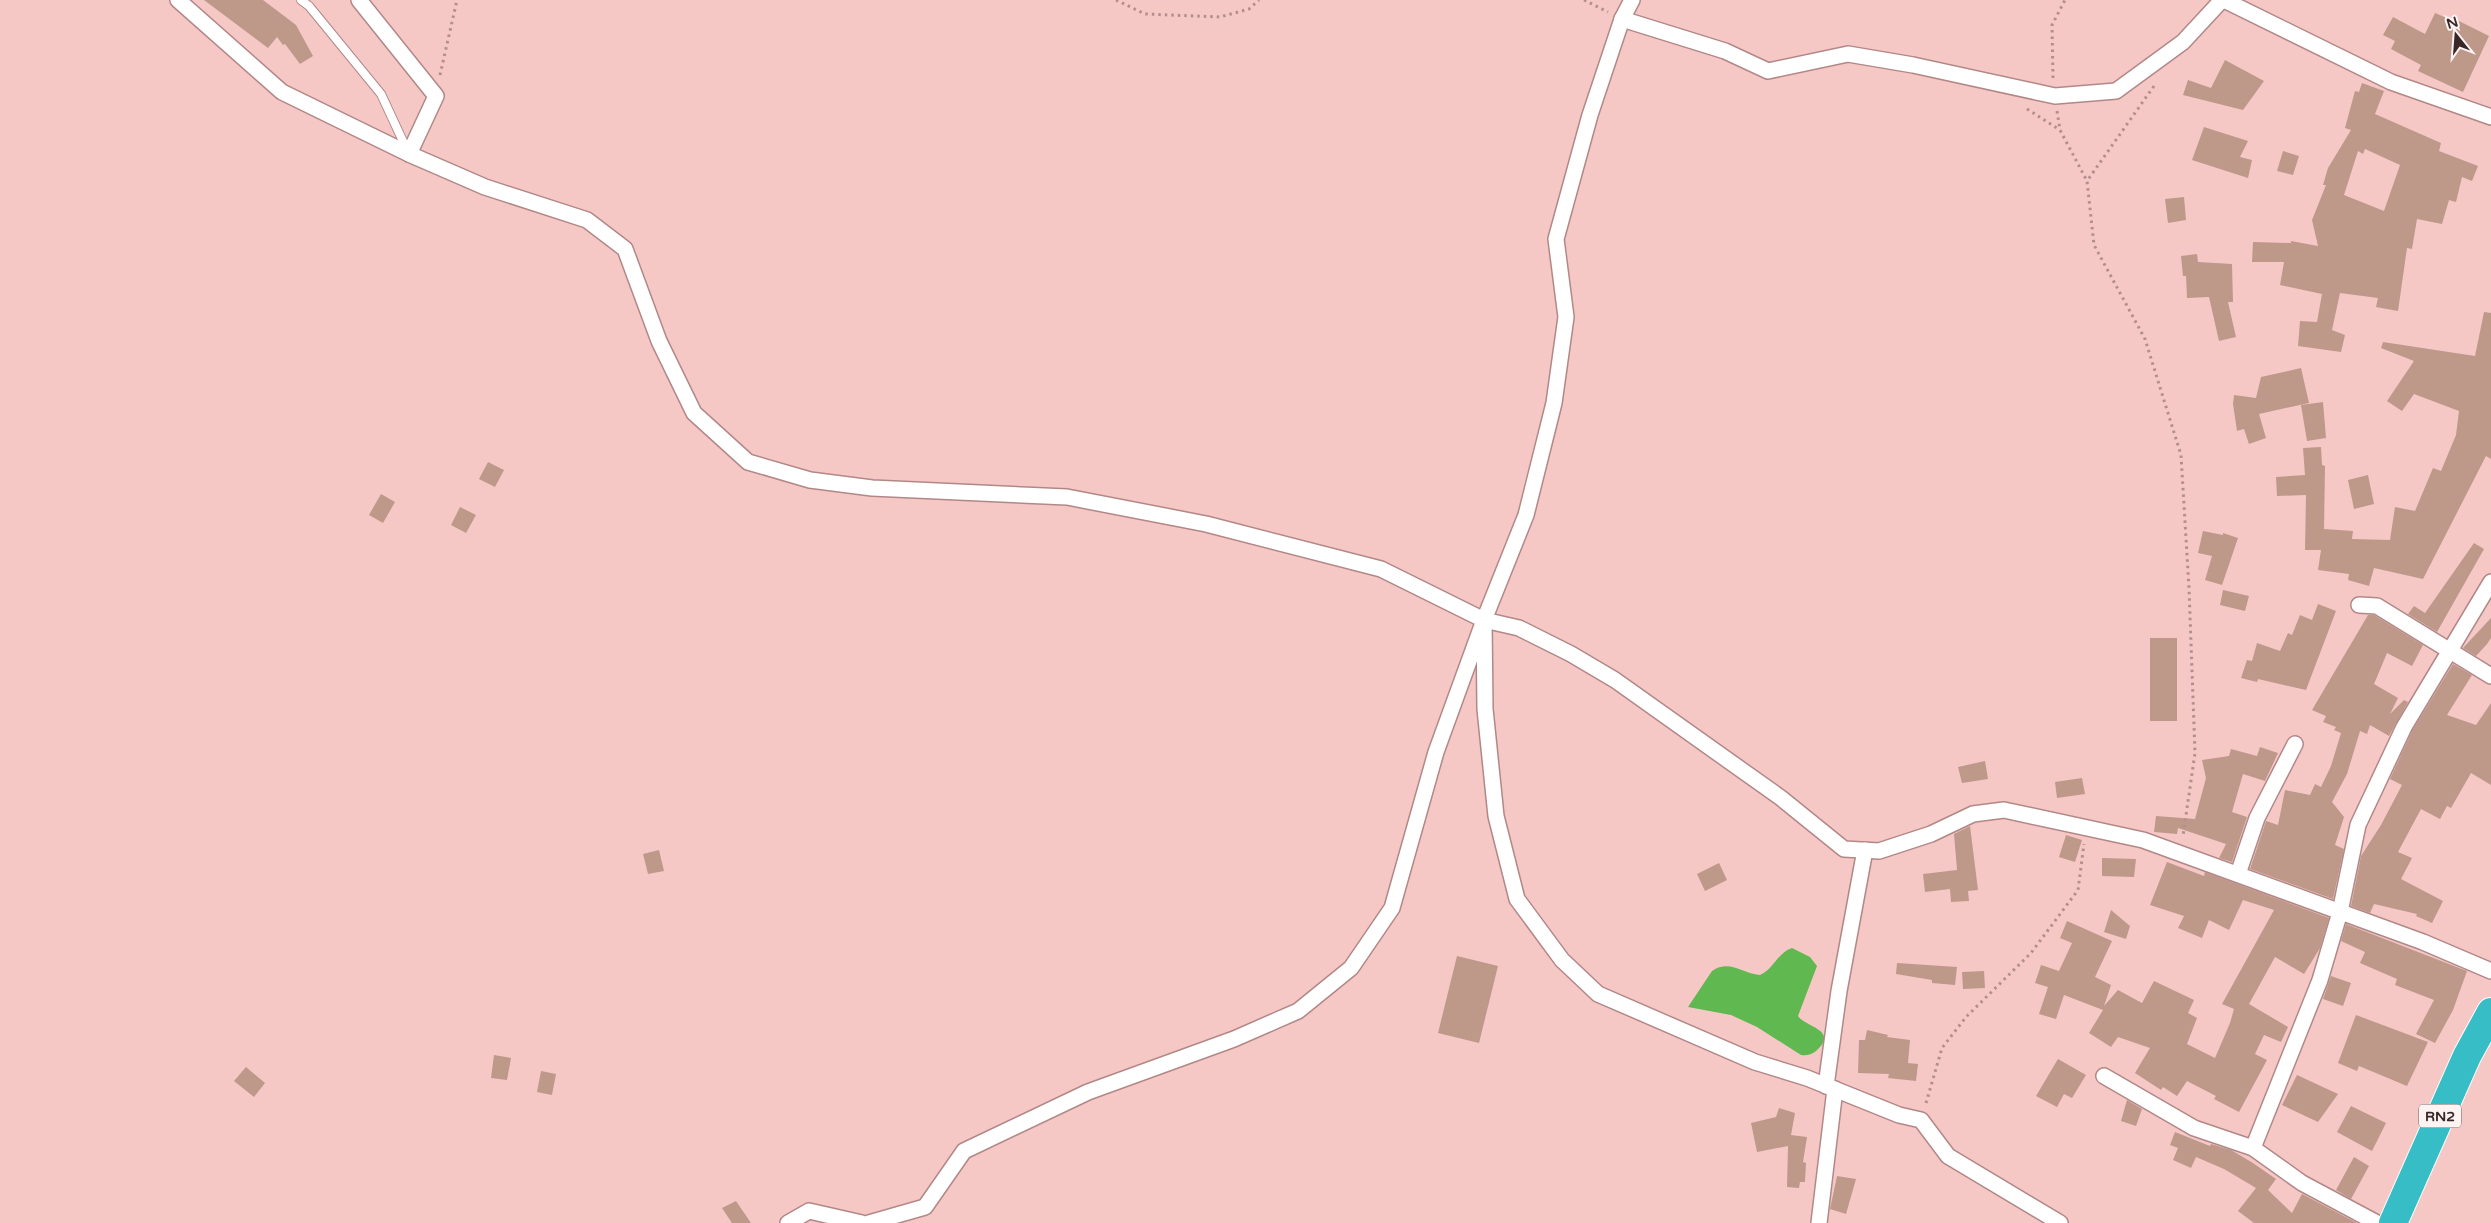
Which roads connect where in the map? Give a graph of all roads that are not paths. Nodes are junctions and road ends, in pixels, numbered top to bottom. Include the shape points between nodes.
1 (178, 0) edge
2 (301, 0) edge
3 (359, 0) edge
4 (1632, 0) edge
5 (2223, 0) edge
6 (309, 3) edge
7 (1622, 19) junction
8 (2491, 117) edge
9 (409, 154) junction
10 (2491, 582) edge
11 (2359, 605) dead end
12 (1484, 620) junction
13 (2449, 650) junction
14 (2491, 676) edge
15 (2295, 744) dead end
16 (1865, 850) junction
17 (2238, 874) junction
18 (2340, 912) junction
19 (2491, 971) edge
20 (2491, 1012) edge
21 (2104, 1076) dead end
22 (1830, 1088) junction
23 (2253, 1148) junction
24 (788, 1223) edge
25 (862, 1223) edge
26 (869, 1223) edge
27 (1819, 1223) edge
28 (2060, 1223) edge
29 (2376, 1223) edge
30 (2393, 1223) edge

1 - 9 street via 282,92
2 - 6 lane
3 - 9 street via 436,96
4 - 7 street
5 - 7 street via 2183,42 2116,91 2055,96 1848,54 1768,71 1725,50
5 - 8 street via 2391,82
6 - 9 lane via 380,94
7 - 12 street via 1590,115 1556,239 1566,317 1554,403 1526,515
9 - 12 street via 484,187 587,220 625,249 659,341 694,413 748,462 810,480 872,488 1067,497 1206,524 1381,569
10 - 13 street
11 - 13 street via 2377,606
12 - 16 street via 1518,628 1615,680 1781,798 1844,848
12 - 22 street via 1485,709 1496,816 1517,899 1556,952 1598,994 1755,1062
12 - 26 street via 1436,752 1392,908 1351,968 1298,1011 1234,1039 1088,1092 964,1151 925,1207
13 - 14 street
13 - 18 street via 2404,727 2358,825
15 - 17 street via 2257,818
16 - 17 street via 1879,851 1931,834 1974,814 2004,810 2143,840
16 - 22 street via 1840,991
17 - 18 street
18 - 19 street
18 - 23 street via 2320,980
20 - 30 highway, RN2 via 2467,1056
21 - 23 street via 2194,1128
22 - 27 street
22 - 28 street via 1899,1115 1921,1120 1948,1156
23 - 29 street via 2302,1183
24 - 25 street via 809,1211

